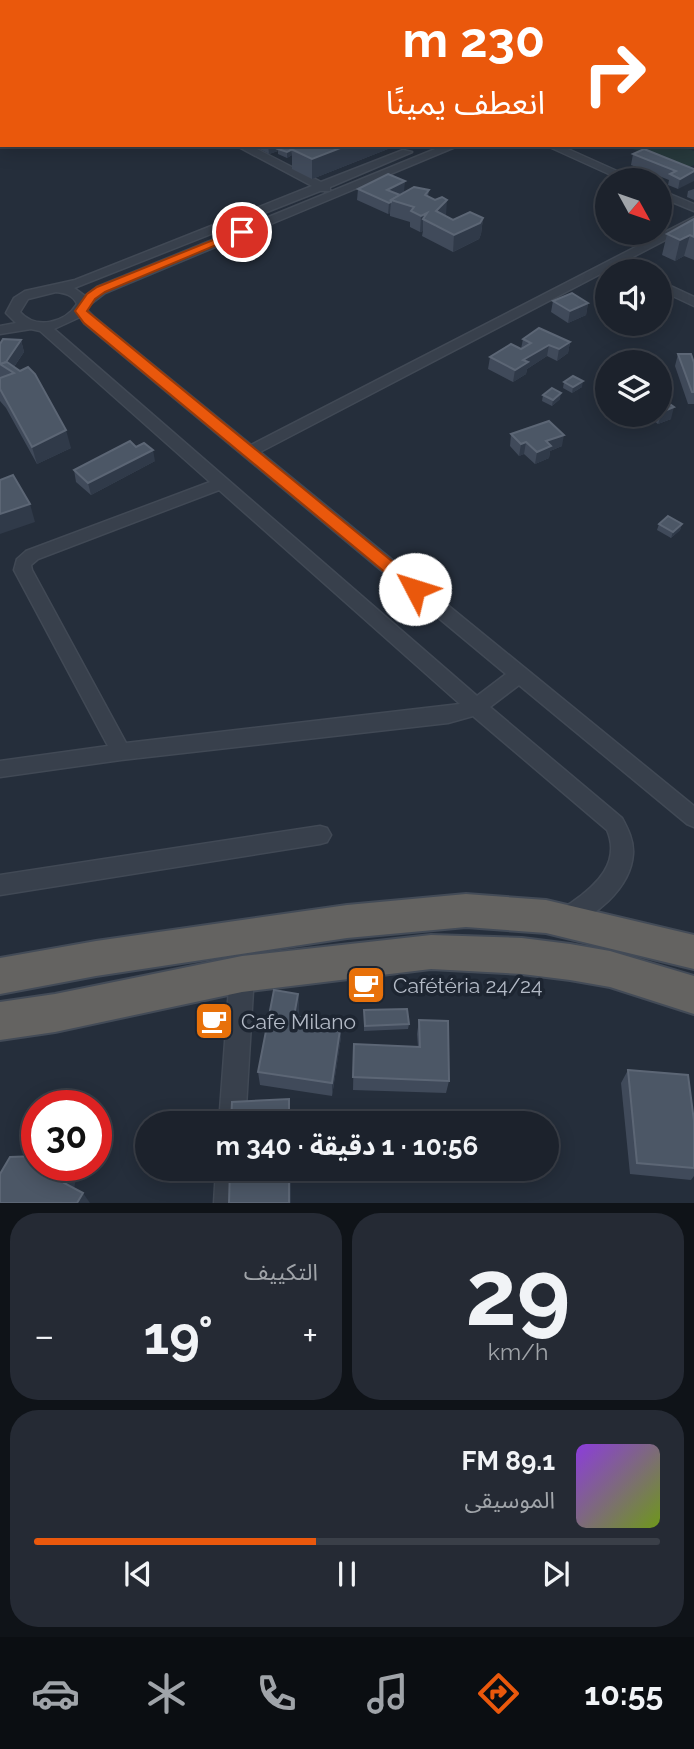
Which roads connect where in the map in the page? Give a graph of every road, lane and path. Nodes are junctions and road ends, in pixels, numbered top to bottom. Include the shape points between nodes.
1 (244, 147) edge
2 (418, 147) edge
3 (450, 147) edge
4 (555, 147) edge
5 (603, 168) edge
6 (321, 186) junction
7 (336, 194) junction
8 (672, 198) edge
9 (694, 208) edge
10 (694, 220) edge
11 (620, 259) edge
12 (595, 272) edge
13 (57, 288) junction
14 (672, 291) edge
15 (694, 302) edge
16 (82, 308) junction
17 (13, 313) junction
18 (37, 326) junction
19 (0, 328) edge
20 (249, 452) junction
21 (222, 482) junction
22 (519, 675) junction
23 (476, 707) junction
24 (121, 752) junction
25 (0, 769) edge
26 (694, 818) edge
27 (320, 835) dead end
28 (0, 885) edge
29 (562, 920) junction
30 (694, 952) edge
31 (242, 974) junction
32 (0, 975) edge
33 (694, 995) edge
34 (0, 1021) edge
35 (233, 1111) edge
36 (228, 1181) edge
37 (227, 1203) edge

1 - 6 street
2 - 6 street
3 - 7 street
4 - 5 street
6 - 7 street
6 - 13 street
7 - 16 street via 101,290
8 - 9 street
10 - 11 street
12 - 20 street
13 - 16 street via 76,293
13 - 17 street via 25,296
14 - 15 street
16 - 18 street via 65,321
16 - 20 street via 89,320
17 - 18 street via 22,323
17 - 19 street
18 - 19 street
18 - 21 street
20 - 22 street
21 - 23 street
21 - 24 street via 32,555 23,564
22 - 23 street
22 - 26 street
23 - 24 street via 433,718
23 - 29 street via 615,824 622,836 625,850 613,878 592,902
24 - 25 street
27 - 28 street
29 - 30 highway
29 - 32 highway via 496,911 430,913
31 - 33 highway via 430,952 473,953 610,969
31 - 34 highway
31 - 35 street
36 - 37 street

